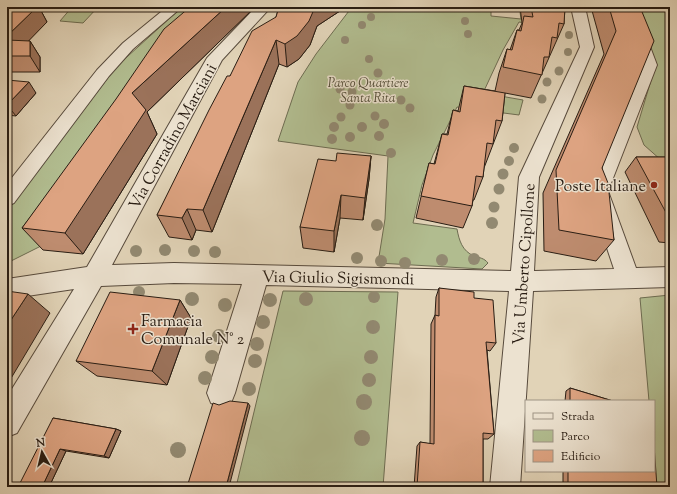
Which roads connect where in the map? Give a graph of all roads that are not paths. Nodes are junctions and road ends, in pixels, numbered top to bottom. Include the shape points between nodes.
1 (175, 7) edge
2 (264, 7) edge
3 (578, 7) edge
4 (628, 7) edge
5 (7, 198) edge
6 (257, 275) junction
7 (94, 276) junction
8 (670, 277) edge
9 (629, 279) junction
10 (522, 282) junction
11 (7, 289) edge
12 (220, 394) dead end
13 (7, 423) edge
14 (506, 487) edge

1 - 5 street via 128,46 103,73
2 - 7 street, Via Corradino Marciani via 215,58
3 - 10 street, Via Umberto Cipollone via 587,47 529,177
4 - 9 street via 649,65 598,191
6 - 7 street, Via Giulio Sigismondi via 174,273
6 - 10 street, Via Giulio Sigismondi
6 - 12 street
7 - 11 street, Via Giulio Sigismondi
7 - 13 street, Via Corradino Marciani
8 - 9 street, Via Giulio Sigismondi
9 - 10 street, Via Giulio Sigismondi
10 - 14 street, Via Umberto Cipollone

